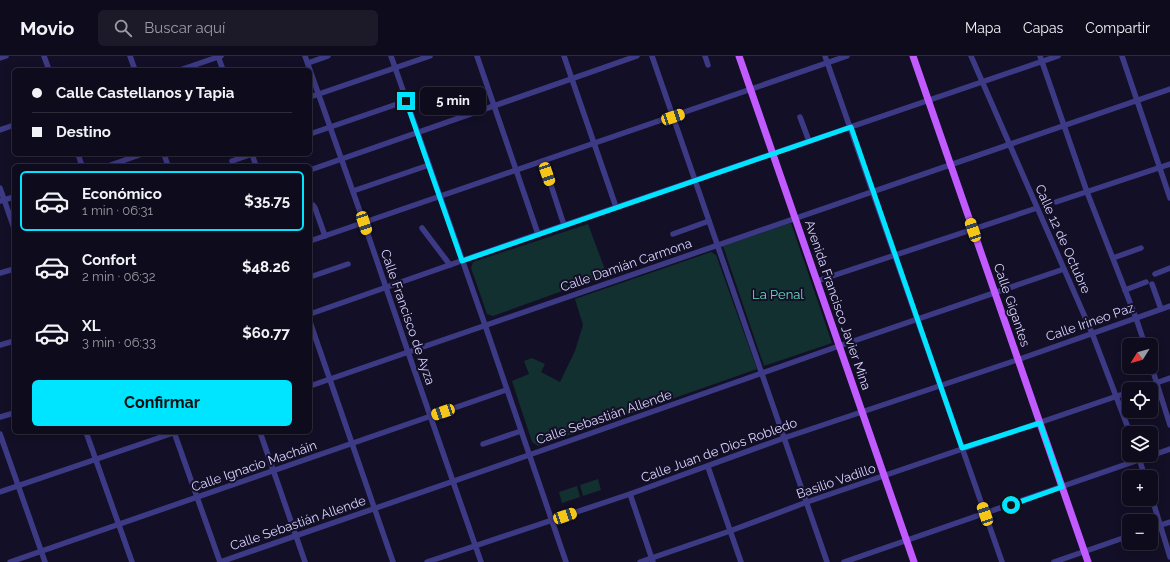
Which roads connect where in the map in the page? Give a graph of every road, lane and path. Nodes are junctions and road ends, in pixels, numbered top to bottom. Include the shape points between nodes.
1 (6, 56) edge
2 (44, 56) edge
3 (130, 56) edge
4 (219, 56) edge
5 (305, 56) edge
6 (328, 56) edge
7 (391, 56) edge
8 (430, 56) edge
9 (477, 56) edge
10 (564, 56) edge
11 (637, 56) edge
12 (652, 56) edge
13 (705, 56) edge
14 (739, 56) edge
15 (825, 56) edge
16 (847, 56) edge
17 (913, 56) edge
18 (970, 56) edge
19 (1058, 56) edge
20 (1122, 56) edge
21 (0, 58) edge
22 (1041, 59) edge
23 (308, 63) junction
24 (827, 63) junction
25 (708, 65) dead end
26 (48, 68) edge
27 (134, 68) edge
28 (186, 68) edge
29 (222, 68) edge
30 (310, 68) edge
31 (395, 68) junction
32 (312, 74) edge
33 (572, 78) junction
34 (982, 82) junction
35 (1170, 89) edge
36 (751, 90) junction
37 (319, 94) junction
38 (312, 96) edge
39 (928, 100) junction
40 (1136, 100) junction
41 (406, 101) junction
42 (494, 105) junction
43 (673, 117) junction
44 (800, 117) dead end
45 (12, 126) edge
46 (1064, 126) junction
47 (330, 127) junction
48 (851, 127) junction
49 (0, 130) edge
50 (418, 132) junction
51 (312, 133) edge
52 (808, 141) junction
53 (594, 144) junction
54 (1009, 144) junction
55 (773, 154) junction
56 (136, 156) edge
57 (246, 156) edge
58 (341, 159) junction
59 (232, 161) dead end
60 (543, 161) junction
61 (114, 164) edge
62 (1170, 164) edge
63 (429, 165) junction
64 (950, 165) junction
65 (1159, 168) junction
66 (312, 169) edge
67 (516, 170) junction
68 (695, 180) junction
69 (0, 188) edge
70 (353, 191) junction
71 (873, 192) junction
72 (1087, 192) junction
73 (439, 197) junction
74 (12, 198) edge
75 (1170, 198) edge
76 (2, 200) edge
77 (1056, 202) dead end
78 (312, 205) edge
79 (616, 207) junction
80 (1037, 208) junction
81 (795, 218) junction
82 (709, 221) junction
83 (12, 223) edge
84 (364, 223) junction
85 (564, 225) junction
86 (422, 228) dead end
87 (973, 230) junction
88 (538, 234) junction
89 (673, 234) dead end
90 (326, 236) junction
91 (312, 240) edge
92 (717, 245) junction
93 (1141, 248) dead end
94 (895, 255) junction
95 (1113, 258) junction
96 (462, 261) junction
97 (348, 264) dead end
98 (450, 265) junction
99 (1170, 268) edge
100 (1064, 269) junction
101 (12, 270) edge
102 (0, 274) edge
103 (1155, 274) dead end
104 (312, 276) edge
105 (817, 281) junction
106 (1146, 282) dead end
107 (1152, 284) dead end
108 (386, 287) junction
109 (1125, 290) junction
110 (995, 293) junction
111 (1170, 306) edge
112 (1161, 309) junction
113 (312, 313) edge
114 (1136, 318) junction
115 (917, 319) junction
116 (485, 325) junction
117 (312, 328) edge
118 (1092, 333) junction
119 (1142, 338) edge
120 (12, 342) edge
121 (0, 345) edge
122 (839, 346) junction
123 (408, 352) junction
124 (1018, 360) junction
125 (762, 373) junction
126 (1170, 378) edge
127 (330, 379) junction
128 (1158, 382) edge
129 (312, 385) edge
130 (940, 385) junction
131 (1158, 389) edge
132 (506, 390) junction
133 (1122, 395) edge
134 (1116, 397) junction
135 (862, 411) junction
136 (12, 414) edge
137 (430, 416) junction
138 (0, 417) edge
139 (1040, 423) junction
140 (1170, 425) edge
141 (1127, 426) edge
142 (520, 431) junction
143 (0, 434) edge
144 (87, 434) edge
145 (168, 434) edge
146 (175, 434) edge
147 (261, 434) edge
148 (784, 438) junction
149 (352, 444) junction
150 (483, 444) dead end
151 (962, 448) junction
152 (1170, 449) edge
153 (1158, 452) edge
154 (529, 456) junction
155 (96, 459) junction
156 (1128, 462) edge
157 (708, 466) junction
158 (274, 471) junction
159 (884, 476) junction
160 (453, 482) junction
161 (18, 485) junction
162 (1062, 487) junction
163 (0, 492) edge
164 (630, 494) junction
165 (197, 498) junction
166 (807, 502) junction
167 (1154, 506) edge
168 (375, 509) junction
169 (985, 514) junction
170 (552, 520) junction
171 (1170, 522) edge
172 (119, 525) junction
173 (1160, 525) junction
174 (730, 531) junction
175 (296, 536) junction
176 (1122, 538) edge
177 (906, 540) junction
178 (476, 546) junction
179 (41, 551) junction
180 (1085, 551) junction
181 (1170, 557) edge
182 (653, 560) edge
183 (10, 562) edge
184 (44, 562) edge
185 (132, 562) edge
186 (220, 562) edge
187 (305, 562) edge
188 (393, 562) edge
189 (428, 562) edge
190 (481, 562) edge
191 (566, 562) edge
192 (640, 562) edge
193 (740, 562) edge
194 (827, 562) edge
195 (844, 562) edge
196 (914, 562) edge
197 (1002, 562) edge
198 (1054, 562) edge
199 (1088, 562) edge

1 - 21 street
2 - 26 street
3 - 27 street
4 - 28 street
4 - 29 street
5 - 23 street, Calle Francisco de Ayza
6 - 23 street
7 - 31 street
8 - 31 street
9 - 42 street
10 - 33 street
11 - 33 street
12 - 43 street
13 - 25 street
14 - 36 main road, Avenida Francisco Javier Mina
15 - 24 street
16 - 24 street
17 - 39 main road, Calle Gigantes
18 - 34 street, Calle 12 de Octubre
19 - 22 street
20 - 40 street
22 - 34 street
22 - 46 street
23 - 30 street, Calle Francisco de Ayza
24 - 36 street
24 - 48 street
31 - 37 street
31 - 41 street
32 - 37 street, Calle Francisco de Ayza
33 - 42 street
33 - 53 street
34 - 39 street
34 - 54 street, Calle 12 de Octubre
35 - 40 street, Calle Damián Carmona
36 - 43 street
36 - 55 main road, Avenida Francisco Javier Mina
37 - 38 street
37 - 47 street, Calle Francisco de Ayza
39 - 48 street
39 - 64 main road, Calle Gigantes
40 - 46 street, Calle Damián Carmona
40 - 65 street
41 - 47 street
41 - 50 street
42 - 50 street
42 - 67 street
43 - 53 street
43 - 68 street
44 - 52 street
45 - 49 street
46 - 54 street, Calle Damián Carmona
46 - 72 street
47 - 51 street
47 - 58 street, Calle Francisco de Ayza
48 - 52 street
48 - 71 street
50 - 58 street
50 - 63 street
52 - 55 street
53 - 60 street
53 - 79 street
54 - 64 street, Calle Damián Carmona
54 - 80 street, Calle 12 de Octubre
55 - 68 street
55 - 81 main road, Avenida Francisco Javier Mina
56 - 61 street
57 - 59 street
58 - 66 street
58 - 70 street, Calle Francisco de Ayza
60 - 67 street
60 - 85 street
62 - 65 street
63 - 70 street
63 - 73 street
64 - 71 street, Calle Damián Carmona
64 - 87 main road, Calle Gigantes
65 - 72 street
65 - 75 street
67 - 73 street
67 - 88 street
68 - 79 street
68 - 82 street
69 - 76 street
70 - 84 street, Calle Francisco de Ayza
71 - 81 street, Calle Damián Carmona
71 - 94 street
72 - 77 street
72 - 95 street
73 - 84 street
73 - 96 street
74 - 76 street
76 - 83 street
78 - 90 street
79 - 85 street
80 - 87 street
80 - 100 street, Calle 12 de Octubre
81 - 92 street, Calle Damián Carmona
81 - 105 main road, Avenida Francisco Javier Mina
82 - 89 street
82 - 92 street
84 - 90 street
84 - 108 street, Calle Francisco de Ayza
85 - 88 street
86 - 98 street
87 - 94 street
87 - 110 main road, Calle Gigantes
88 - 96 street
90 - 91 street
92 - 116 street, Calle Damián Carmona
92 - 125 street
93 - 95 street
94 - 105 street
94 - 115 street
95 - 109 street
96 - 98 street
96 - 116 street
97 - 104 street
98 - 108 street
99 - 103 street
100 - 110 street, Calle Sebastián Allende
100 - 118 street, Calle 12 de Octubre
101 - 102 street
105 - 122 main road, Avenida Francisco Javier Mina
106 - 109 street
107 - 112 street
108 - 113 street
108 - 123 street, Calle Francisco de Ayza
109 - 114 street
110 - 115 street, Calle Sebastián Allende
110 - 124 main road, Calle Gigantes
111 - 112 street, Calle Irineo Paz
112 - 114 street, Calle Irineo Paz
114 - 118 street, Calle Irineo Paz
114 - 119 street
115 - 122 street, Calle Sebastián Allende
115 - 130 street
116 - 123 street, Calle Damián Carmona
116 - 132 street
117 - 127 street
118 - 124 street, Calle Irineo Paz
118 - 134 street, Calle 12 de Octubre
120 - 121 street
122 - 125 street, Calle Sebastián Allende
122 - 135 main road, Avenida Francisco Javier Mina
123 - 127 street, Calle Damián Carmona
123 - 137 street, Calle Francisco de Ayza
124 - 130 street, Calle Juan de Dios Robledo
124 - 139 main road, Calle Gigantes
125 - 148 street
125 - 154 street, Calle Sebastián Allende
126 - 128 street
127 - 129 street, Calle Damián Carmona
127 - 149 street
130 - 135 street, Calle Juan de Dios Robledo
130 - 151 street
131 - 140 street
132 - 137 street, Calle Ignacio Macháin
132 - 142 street
133 - 134 street, Basilio Vadillo
134 - 139 street, Basilio Vadillo
134 - 141 street, Calle 12 de Octubre
135 - 148 street, Calle Juan de Dios Robledo
135 - 159 main road, Avenida Francisco Javier Mina
136 - 138 street
137 - 149 street, Calle Ignacio Macháin
137 - 160 street, Calle Francisco de Ayza
139 - 151 street, Basilio Vadillo
139 - 162 main road, Calle Gigantes
142 - 150 street
142 - 154 street
143 - 161 street
144 - 155 street
145 - 155 street
146 - 165 street
147 - 158 street
148 - 157 street, Calle Juan de Dios Robledo
148 - 166 street
149 - 158 street, Calle Ignacio Macháin
149 - 168 street
151 - 159 street, Basilio Vadillo
151 - 169 street
152 - 153 street
154 - 160 street, Calle Sebastián Allende
154 - 170 street
155 - 161 street
155 - 172 street
156 - 162 street
157 - 164 street, Calle Juan de Dios Robledo
157 - 174 street
158 - 165 street, Calle Ignacio Macháin
158 - 175 street
159 - 166 street, Basilio Vadillo
159 - 177 main road, Avenida Francisco Javier Mina
160 - 168 street, Calle Sebastián Allende
160 - 178 street, Calle Francisco de Ayza
161 - 163 street
161 - 179 street
162 - 169 street
162 - 180 main road, Calle Gigantes
164 - 170 street, Calle Juan de Dios Robledo
164 - 182 street
165 - 172 street, Calle Ignacio Macháin
165 - 186 street
166 - 174 street, Basilio Vadillo
166 - 194 street
167 - 173 street
168 - 175 street, Calle Sebastián Allende
168 - 188 street
169 - 177 street
169 - 197 street
170 - 178 street, Calle Juan de Dios Robledo
170 - 191 street
171 - 173 street
172 - 179 street, Calle Ignacio Macháin
172 - 185 street
173 - 181 street
174 - 182 street, Basilio Vadillo
174 - 193 street
175 - 186 street, Calle Sebastián Allende
175 - 187 street
176 - 180 street
177 - 195 street
177 - 196 main road, Avenida Francisco Javier Mina
178 - 189 street, Calle Juan de Dios Robledo
178 - 190 street, Calle Francisco de Ayza
179 - 183 street, Calle Ignacio Macháin
179 - 184 street
180 - 198 street
180 - 199 main road, Calle Gigantes
182 - 192 street, Basilio Vadillo

